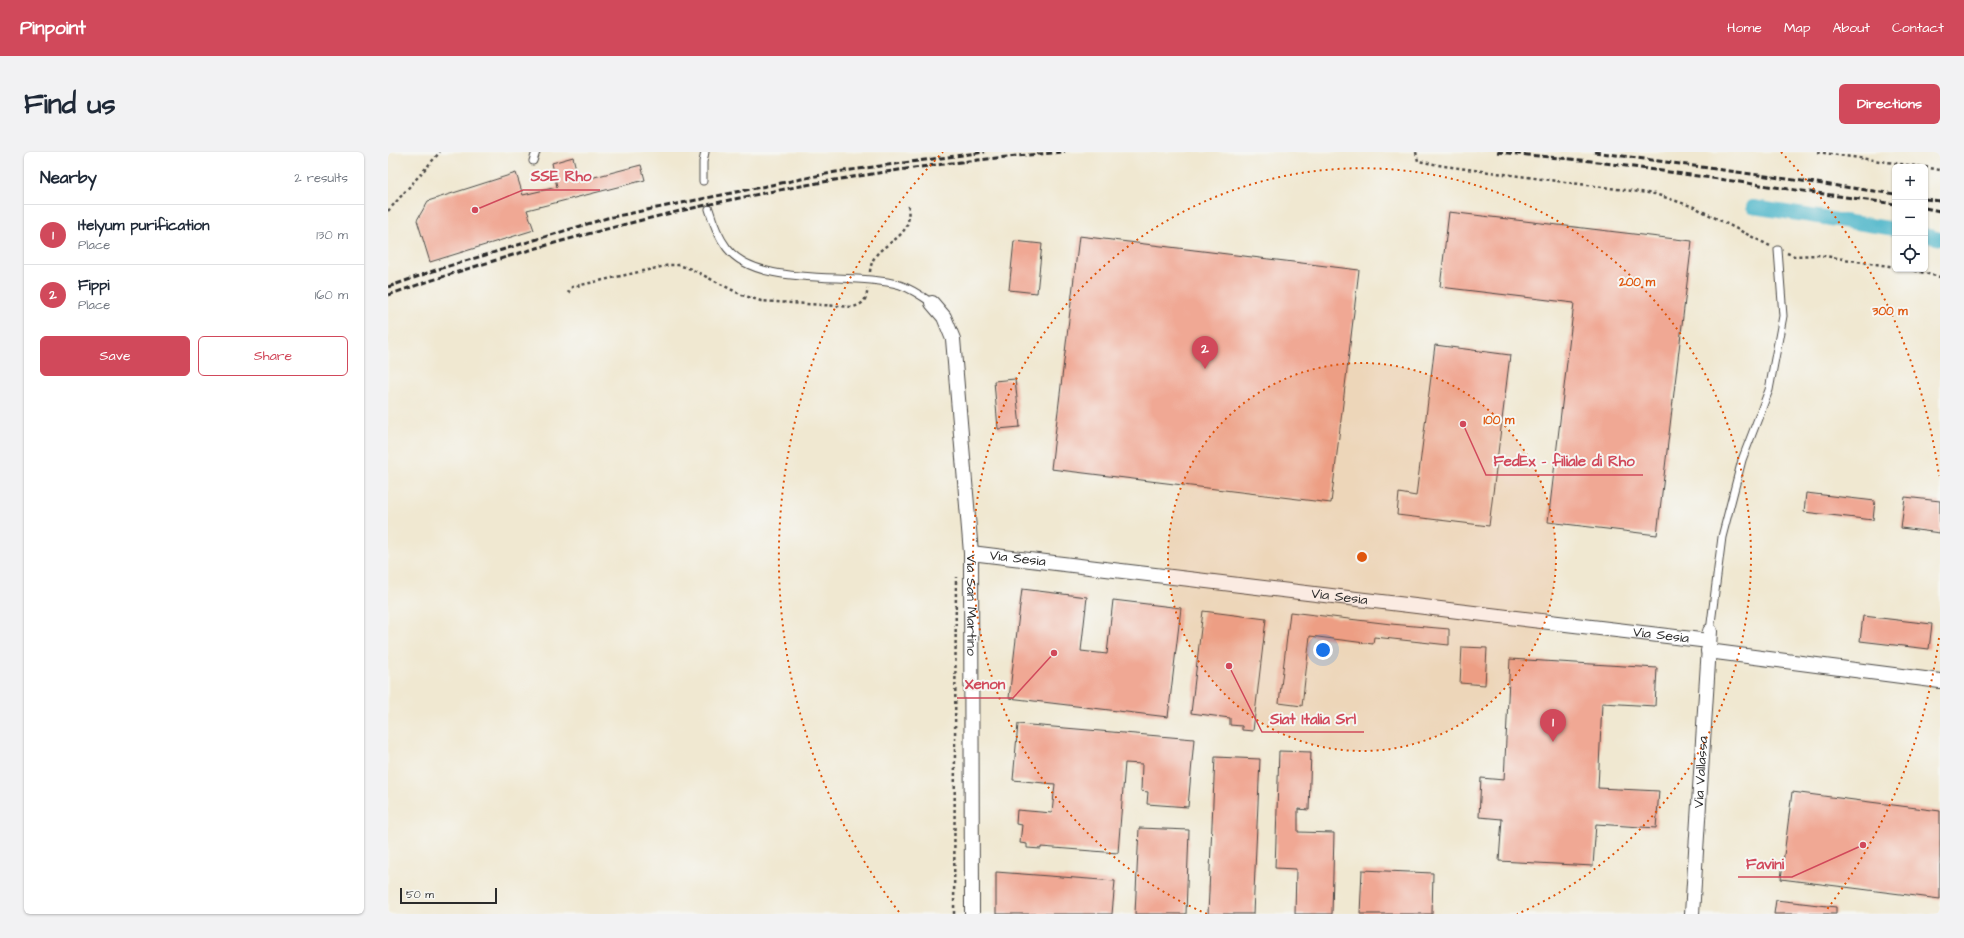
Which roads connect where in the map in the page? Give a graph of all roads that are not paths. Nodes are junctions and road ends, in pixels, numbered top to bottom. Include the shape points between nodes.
1 (536, 152) edge
2 (704, 152) edge
3 (532, 161) dead end
4 (704, 182) dead end
5 (709, 209) dead end
6 (1778, 250) road end
7 (932, 303) joint
8 (971, 553) junction
9 (1709, 641) junction
10 (1940, 681) edge
11 (972, 914) edge
12 (1692, 914) edge

1 - 3 lane
2 - 4 lane
5 - 7 lane via 715,229 728,249 741,260 760,269 781,274 883,281 914,290
6 - 9 lane via 1782,316 1768,390 1742,460 1722,537
7 - 8 street, Via San Martino via 944,317 953,340
8 - 9 street, Via Sesia
8 - 11 street, Via San Martino
9 - 10 street, Via Sesia
9 - 12 street, Via Vallassa

